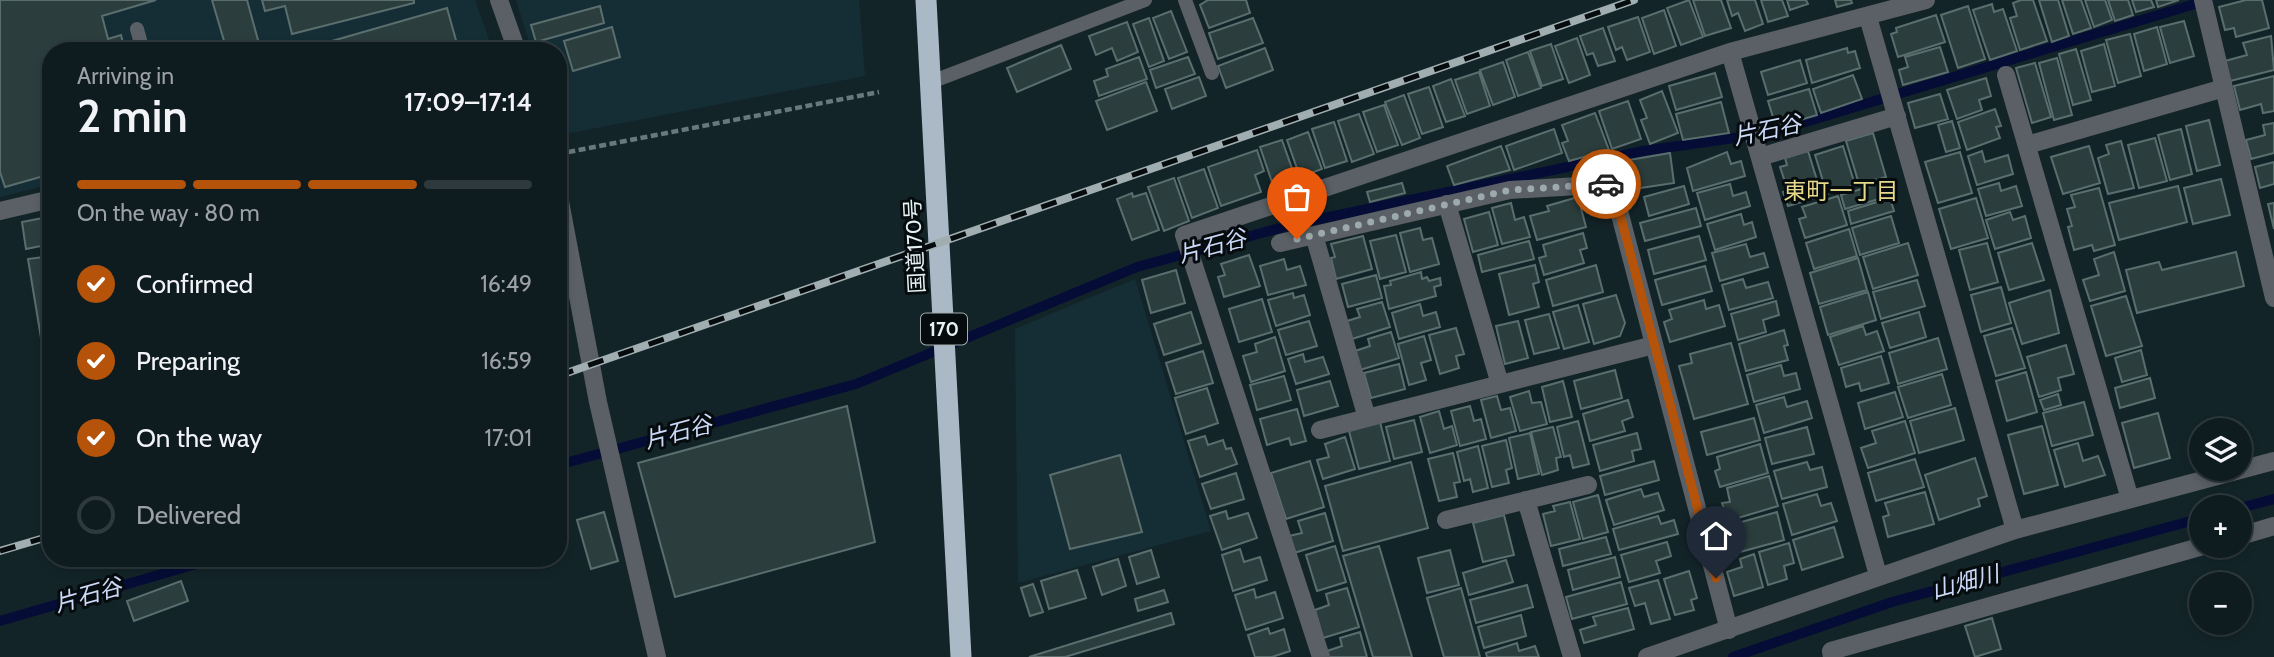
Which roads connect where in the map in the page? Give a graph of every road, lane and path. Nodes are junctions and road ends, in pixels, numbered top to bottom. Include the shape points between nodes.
1 (499, 0) edge
2 (926, 0) edge
3 (1145, 0) edge
4 (1185, 0) edge
5 (1926, 0) edge
6 (2203, 0) edge
7 (1868, 18) junction
8 (137, 29) dead end
9 (141, 42) edge
10 (514, 42) edge
11 (1730, 52) junction
12 (1212, 73) dead end
13 (2006, 75) dead end
14 (931, 82) junction
15 (2224, 88) junction
16 (879, 92) dead end
17 (1897, 116) junction
18 (2027, 145) junction
19 (567, 152) edge
20 (1760, 157) junction
21 (42, 201) edge
22 (1447, 204) junction
23 (0, 211) edge
24 (1314, 235) junction
25 (567, 238) edge
26 (1280, 243) dead end
27 (2274, 298) edge
28 (1654, 345) junction
29 (1500, 384) junction
30 (1367, 418) junction
31 (1320, 430) dead end
32 (2274, 461) edge
33 (1588, 485) dead end
34 (2130, 499) junction
35 (1526, 500) junction
36 (1446, 520) dead end
37 (2274, 526) edge
38 (2015, 530) junction
39 (2252, 532) edge
40 (2189, 550) edge
41 (1878, 575) junction
42 (1729, 630) junction
43 (1826, 655) edge
44 (657, 657) edge
45 (961, 657) edge
46 (1321, 657) edge
47 (1572, 657) edge
48 (1647, 657) edge

1 - 10 street
2 - 14 highway, 国道170号 / 170
3 - 14 lane
4 - 12 lane
5 - 7 street
6 - 15 street
7 - 11 street
7 - 17 street
8 - 9 lane
11 - 20 street
11 - 46 street via 1184,235
13 - 18 street
14 - 45 highway, 国道170号 / 170
15 - 18 street
15 - 27 street
16 - 19 path
17 - 20 street
17 - 38 street
18 - 34 street
20 - 41 street
21 - 23 street
22 - 24 street
22 - 28 street via 1510,190 1612,184
22 - 29 street
24 - 26 street
24 - 30 street
25 - 44 street via 598,402
28 - 29 street
28 - 42 street
29 - 30 street
30 - 31 street
32 - 34 street
33 - 35 street
34 - 38 street
35 - 36 street
35 - 47 street
37 - 39 street
38 - 41 street
40 - 43 street
41 - 42 street
42 - 48 street

